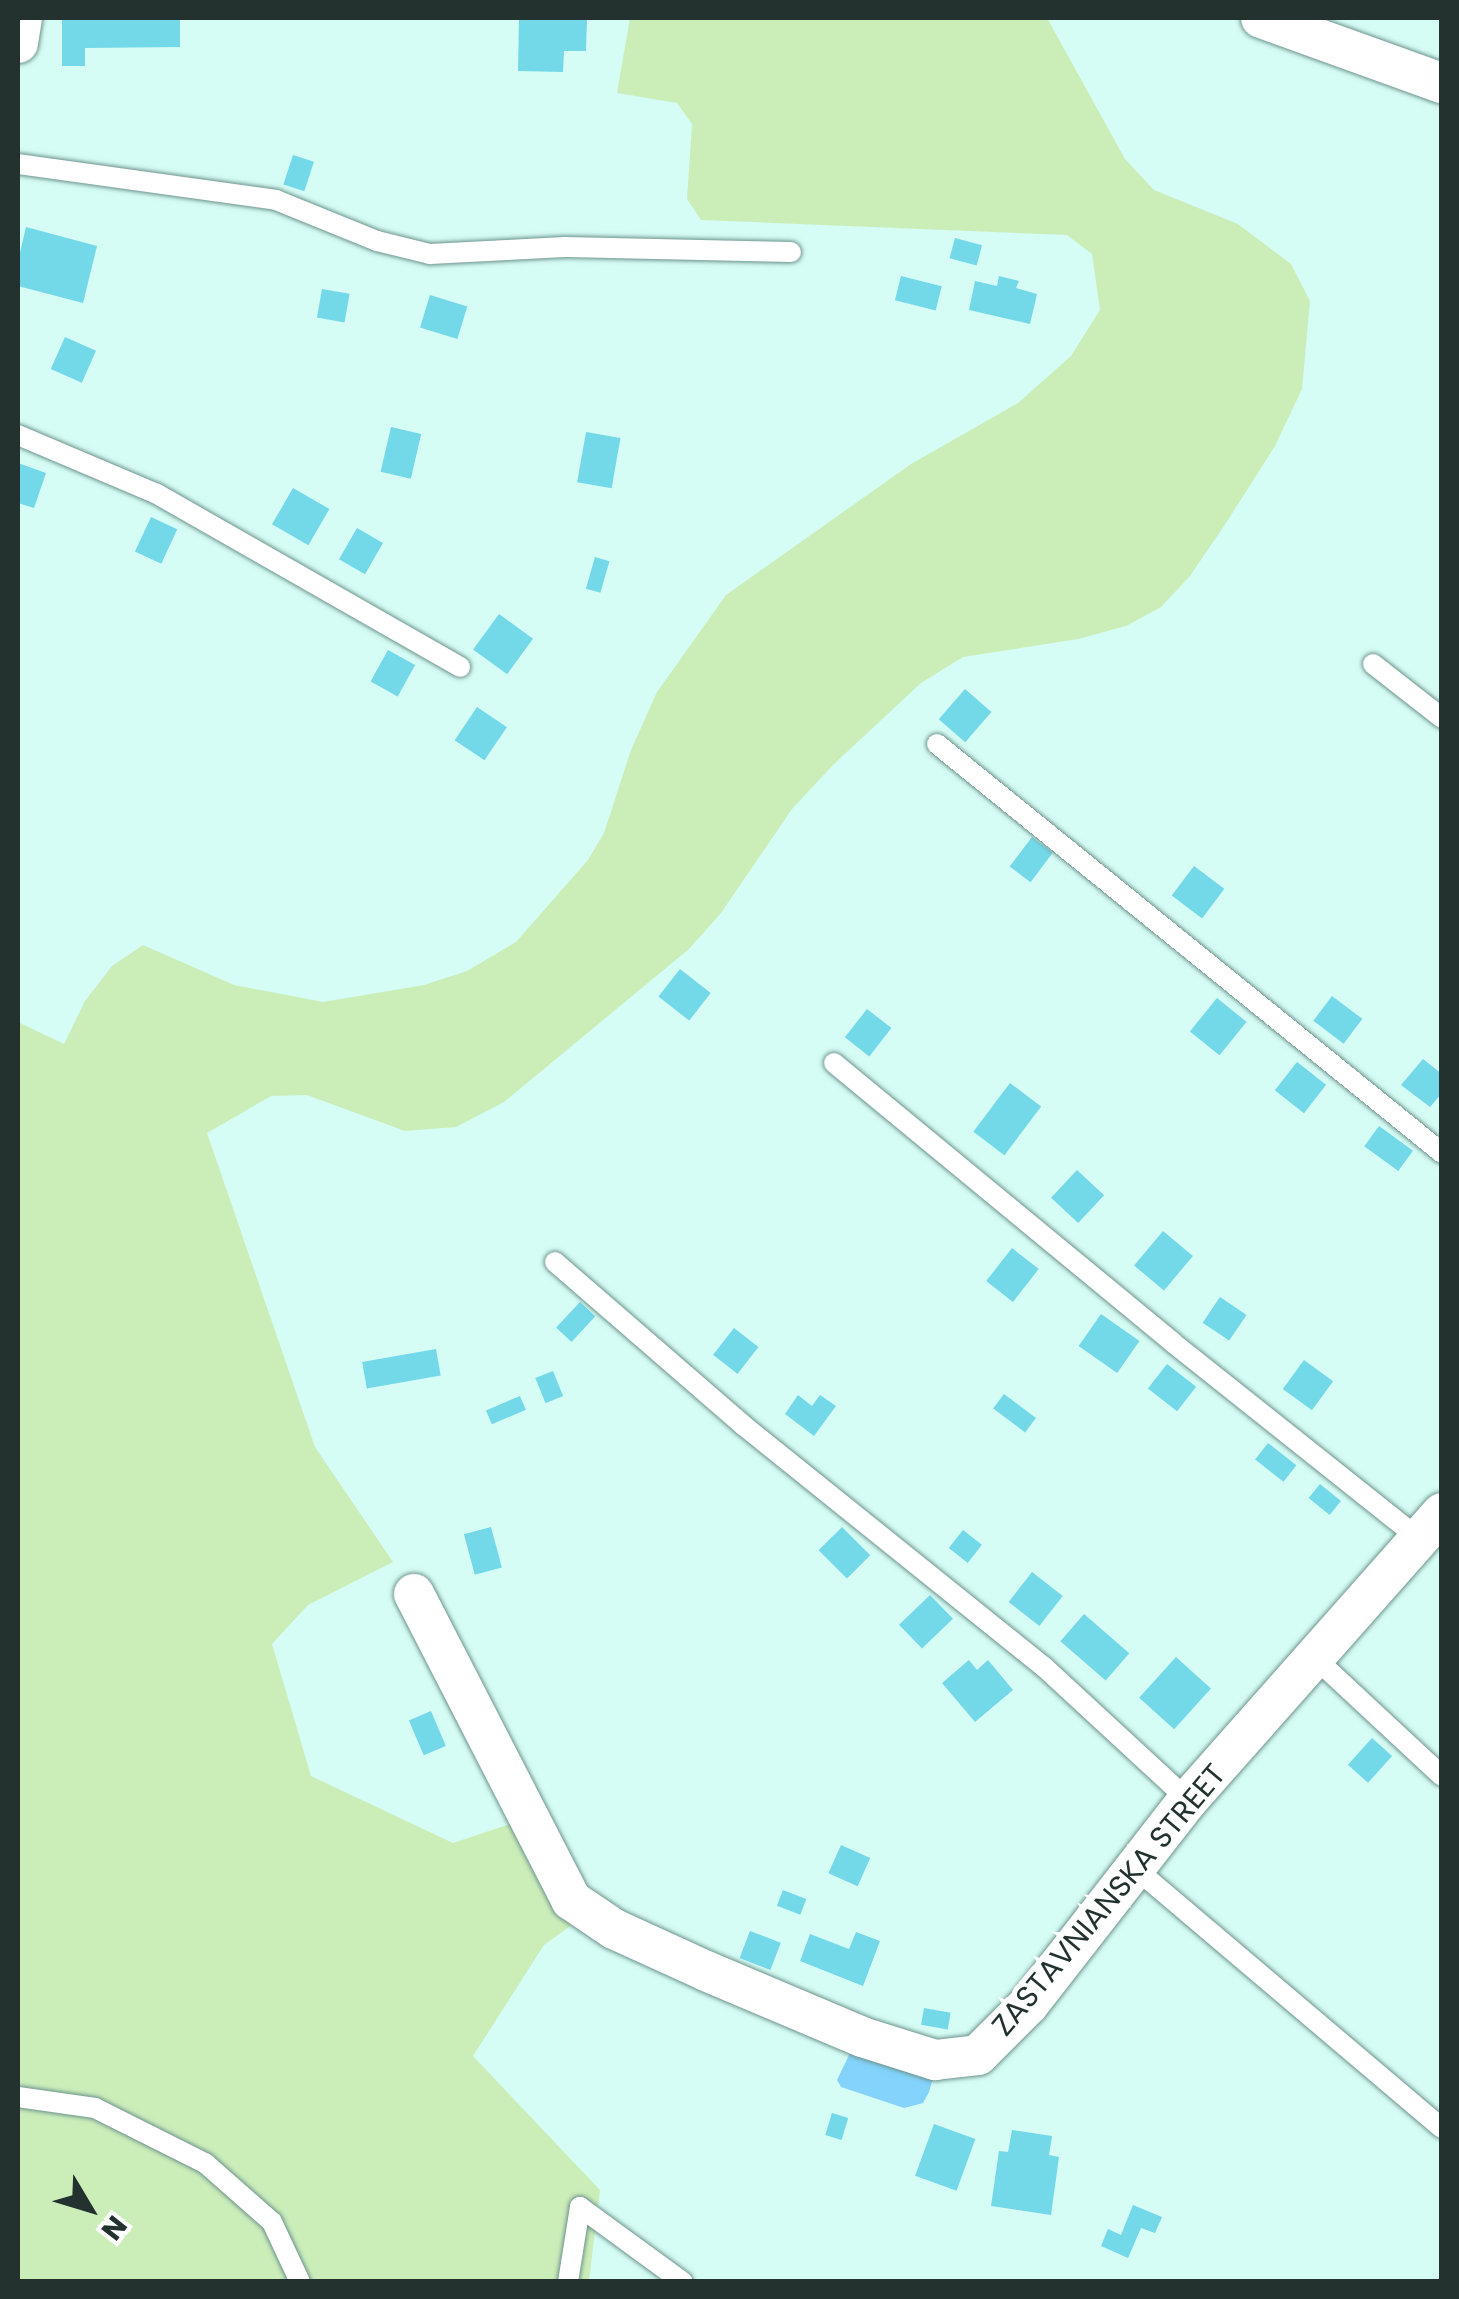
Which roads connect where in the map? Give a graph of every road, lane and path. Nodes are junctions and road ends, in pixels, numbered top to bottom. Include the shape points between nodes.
1 (22, 18) edge
2 (1261, 18) edge
3 (18, 43) edge
4 (1442, 84) edge
5 (18, 164) edge
6 (790, 252) dead end
7 (18, 435) edge
8 (1373, 664) dead end
9 (460, 667) dead end
10 (1442, 718) edge
11 (936, 744) dead end
12 (834, 1062) dead end
13 (1442, 1153) edge
14 (555, 1262) dead end
15 (1431, 1526) edge
16 (414, 1594) dead end
17 (1315, 1658) junction
18 (1442, 1776) edge
19 (1188, 1800) junction
20 (1134, 1868) junction
21 (18, 2097) edge
22 (1442, 2128) edge
23 (300, 2282) edge
24 (568, 2282) edge
25 (683, 2282) edge

1 - 3 street
2 - 4 street
5 - 6 lane via 276,200 377,241 430,254 566,247
7 - 9 lane via 157,494
8 - 10 lane
11 - 13 lane
12 - 15 lane via 1172,1342
14 - 19 lane via 743,1425 1044,1667
15 - 17 street, ZASTAVNIANSKA STREET
16 - 20 street, ZASTAVNIANSKA STREET via 570,1900 614,1929 862,2037 936,2060 978,2055 1030,2004
17 - 18 lane
17 - 19 street, ZASTAVNIANSKA STREET
19 - 20 street, ZASTAVNIANSKA STREET
20 - 22 lane
21 - 23 lane via 95,2108 204,2163 272,2222
24 - 25 lane via 580,2207

